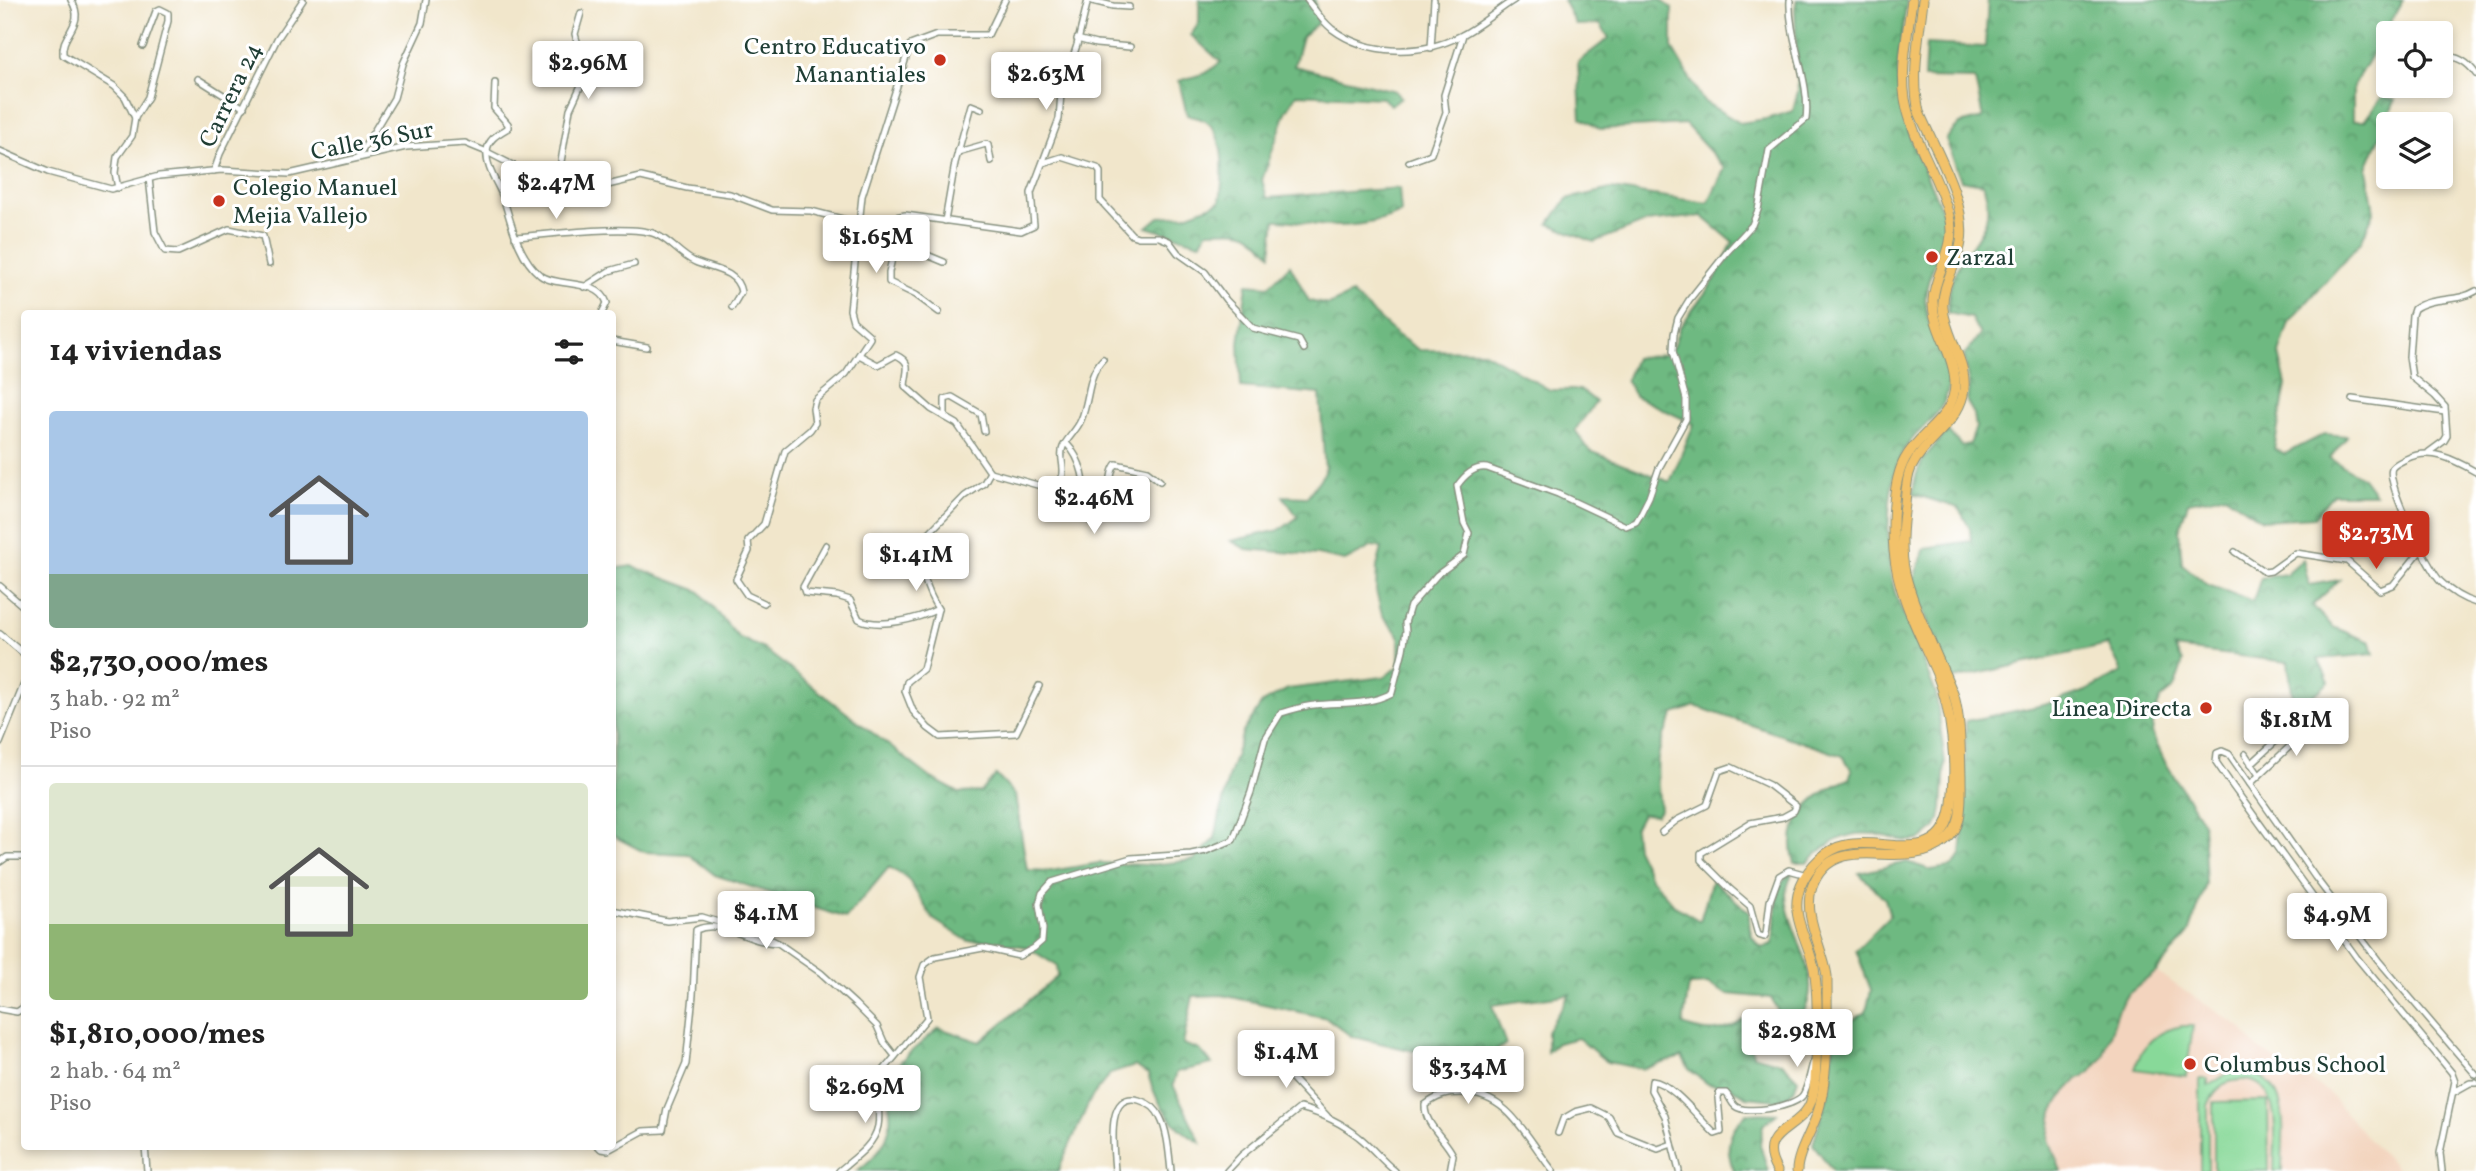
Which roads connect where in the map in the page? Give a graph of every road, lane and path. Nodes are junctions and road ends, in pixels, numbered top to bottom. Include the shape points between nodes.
1 (71, 0) edge
2 (303, 0) edge
3 (426, 0) edge
4 (1005, 0) edge
5 (1088, 0) edge
6 (1307, 0) edge
7 (1434, 0) edge
8 (1514, 0) edge
9 (1790, 0) edge
10 (1912, 0) edge
11 (1923, 0) edge
12 (1129, 7) dead end
13 (581, 13) dead end
14 (1462, 36) junction
15 (1077, 39) junction
16 (143, 46) dead end
17 (1130, 47) dead end
18 (1431, 48) junction
19 (2453, 56) edge
20 (2476, 74) edge
21 (198, 79) dead end
22 (495, 83) dead end
23 (244, 108) junction
24 (981, 109) dead end
25 (135, 118) junction
26 (0, 151) edge
27 (487, 152) junction
28 (958, 152) junction
29 (359, 156) junction
30 (991, 161) dead end
31 (1409, 162) dead end
32 (1043, 163) junction
33 (214, 171) junction
34 (149, 178) junction
35 (556, 185) junction
36 (118, 188) junction
37 (923, 218) junction
38 (945, 221) junction
39 (859, 222) junction
40 (515, 237) junction
41 (915, 250) junction
42 (944, 262) dead end
43 (269, 264) dead end
44 (634, 264) dead end
45 (584, 287) junction
46 (2476, 291) edge
47 (732, 307) dead end
48 (604, 310) edge
49 (939, 312) dead end
50 (616, 342) edge
51 (647, 347) dead end
52 (1304, 349) dead end
53 (859, 355) junction
54 (1103, 359) dead end
55 (2352, 399) dead end
56 (2445, 412) junction
57 (945, 417) junction
58 (984, 431) dead end
59 (1066, 443) junction
60 (2429, 452) junction
61 (990, 472) junction
62 (2476, 472) edge
63 (1160, 481) dead end
64 (826, 545) dead end
65 (2421, 550) junction
66 (2235, 552) dead end
67 (0, 586) edge
68 (764, 603) dead end
69 (2476, 603) edge
70 (21, 604) edge
71 (938, 609) junction
72 (0, 634) edge
73 (21, 652) edge
74 (1039, 686) dead end
75 (21, 690) edge
76 (18, 697) junction
77 (21, 700) edge
78 (2324, 714) dead end
79 (2309, 728) junction
80 (0, 743) edge
81 (2245, 754) dead end
82 (2251, 764) junction
83 (2259, 775) junction
84 (2250, 784) junction
85 (1662, 832) dead end
86 (21, 858) edge
87 (0, 862) edge
88 (1807, 874) junction
89 (616, 911) edge
90 (778, 943) junction
91 (0, 1009) edge
92 (21, 1009) edge
93 (1260, 1044) dead end
94 (1816, 1052) junction
95 (895, 1056) junction
96 (2464, 1069) junction
97 (2452, 1073) junction
98 (2476, 1076) edge
99 (2476, 1083) edge
100 (2453, 1092) junction
101 (1329, 1118) junction
102 (1788, 1126) junction
103 (1558, 1133) dead end
104 (1807, 1140) junction
105 (1672, 1144) junction
106 (616, 1146) edge
107 (145, 1150) edge
108 (1794, 1169) edge
109 (147, 1171) edge
110 (838, 1171) edge
111 (1115, 1171) edge
112 (1171, 1171) edge
113 (1227, 1171) edge
114 (1395, 1171) edge
115 (1450, 1171) edge
116 (1553, 1171) edge
117 (1679, 1171) edge
118 (1778, 1171) edge
119 (2442, 1171) edge

1 - 25 street via 76,22 63,46 64,55 114,86
2 - 23 street, Carrera 24 via 277,39
3 - 29 street via 394,98
4 - 39 street via 988,35 937,36 910,45 862,196
5 - 12 street
5 - 15 street
6 - 18 street via 1328,26 1353,40 1391,50
7 - 18 street
8 - 14 street
9 - 95 street via 1805,119 1769,150 1752,225 1678,318 1673,351 1686,399 1686,419 1636,522 1626,526 1487,468 1469,472 1457,486 1469,533 1464,555 1437,575 1410,606 1392,693 1281,713 1265,739 1233,840 1191,854 1131,858 1052,882 1039,904 1042,941 1025,954 983,948 935,957 924,965 920,977 927,1018
10 - 88 main road via 1904,93 1911,122 1950,216 1951,241 1933,303 1953,366 1955,393 1949,409 1901,466 1894,540 1905,600 1947,705 1953,800 1943,829 1924,844 1843,845
11 - 104 main road via 1916,100 1961,221 1960,249 1943,300 1964,389 1955,413 1910,471 1903,549 1908,581 1958,713 1961,805 1956,828 1934,849 1906,856 1850,853 1825,867 1812,886 1811,915 1827,976 1826,1030 1821,1098
13 - 35 street via 575,34 584,79 570,109
14 - 18 street
14 - 31 street via 1432,154
15 - 17 street
15 - 32 street via 1060,93 1059,119
16 - 25 street via 156,11 165,10 168,21 148,97
19 - 20 street
21 - 23 street
22 - 27 street via 494,108 508,128 492,139
23 - 33 street, Carrera 24
24 - 28 street via 971,105
25 - 36 street via 132,136 115,164
26 - 36 street, Calle 36 Sur via 58,175
27 - 29 street, Calle 36 Sur via 453,142
27 - 35 street, Calle 36 Sur
27 - 40 street
28 - 30 street via 986,144
28 - 38 street
29 - 33 street, Calle 36 Sur via 289,174
32 - 38 street, Calle 36 Sur via 1031,193 1034,225 1011,231
32 - 52 street via 1062,157 1097,168 1100,200 1132,234 1169,242 1205,272 1252,328 1299,341
33 - 34 street, Calle 36 Sur
34 - 36 street, Calle 36 Sur
34 - 43 street via 155,232 165,251 178,252 229,229 263,236
35 - 39 street, Calle 36 Sur via 595,188 631,178 652,178 730,194 772,210 811,211
37 - 38 street, Calle 36 Sur
37 - 39 street, Calle 36 Sur via 905,215
37 - 41 street via 920,246
39 - 53 street via 850,310 853,321 870,338
40 - 45 street via 541,276
40 - 47 street via 620,231 655,234 693,261 725,271 737,281 741,292
41 - 42 street
41 - 49 street via 893,254 889,282
44 - 45 street via 610,271
45 - 48 street via 607,299
46 - 56 street via 2460,299 2426,302 2412,315 2412,377 2443,404
50 - 51 street
53 - 57 street via 878,365 896,355 905,359 905,386
53 - 68 street via 846,374 815,400 815,423 785,451 764,524 748,541 749,551 736,579 747,595
54 - 59 street via 1093,374 1080,423
55 - 56 street
56 - 60 street via 2447,436
57 - 58 street via 945,399 952,397 981,414
57 - 61 street via 962,430
59 - 61 street via 1064,474 1047,485
59 - 63 street via 1081,467 1091,522 1098,520 1116,464 1147,471
60 - 62 street
60 - 65 street via 2398,463 2391,475 2393,490
61 - 71 street via 984,483 921,541 920,562
64 - 71 street via 803,587 805,593 849,600 859,619 866,622
65 - 66 street via 2393,585 2380,590 2347,561 2296,554 2265,572
65 - 69 street via 2440,581
67 - 70 street
71 - 74 street via 923,669 907,682 905,691 913,711 940,737 1016,733
72 - 73 street
75 - 76 street
76 - 77 street
76 - 80 street
78 - 79 street
79 - 82 street via 2300,719
79 - 83 street
81 - 82 street
82 - 83 street
83 - 84 street
84 - 96 street via 2315,877
84 - 97 street via 2229,754 2217,753 2216,762 2357,958
85 - 88 street via 1707,805 1718,771 1731,767 1769,785 1796,806 1783,817 1747,824 1701,853 1702,860 1750,906 1758,935 1766,934 1779,876 1789,870
86 - 87 street
88 - 94 main road via 1797,906 1815,976
89 - 90 street via 667,921 702,917
90 - 95 street via 855,1004 877,1026
90 - 106 street via 718,927 696,930 686,1064 663,1130 643,1131
91 - 92 street
93 - 101 street
94 - 102 main road via 1811,1104
94 - 105 street via 1804,1093 1793,1104 1741,1109 1726,1093 1720,1093 1721,1132 1715,1134 1686,1102 1652,1081 1651,1090 1665,1116
95 - 110 street via 878,1077 878,1125 873,1138
96 - 97 street
96 - 98 street
97 - 100 street
99 - 100 street
100 - 119 street via 2440,1153
101 - 113 street via 1294,1110
101 - 114 street via 1359,1137
102 - 104 main road via 1802,1131
102 - 118 main road via 1773,1142 1771,1155
103 - 105 street via 1563,1119 1591,1108 1609,1117 1618,1133 1658,1149
104 - 108 main road
105 - 117 street
107 - 109 street
111 - 112 street via 1114,1115 1118,1106 1133,1099 1152,1106 1162,1120
115 - 116 street via 1453,1155 1424,1112 1425,1105 1443,1093 1489,1099 1513,1115

